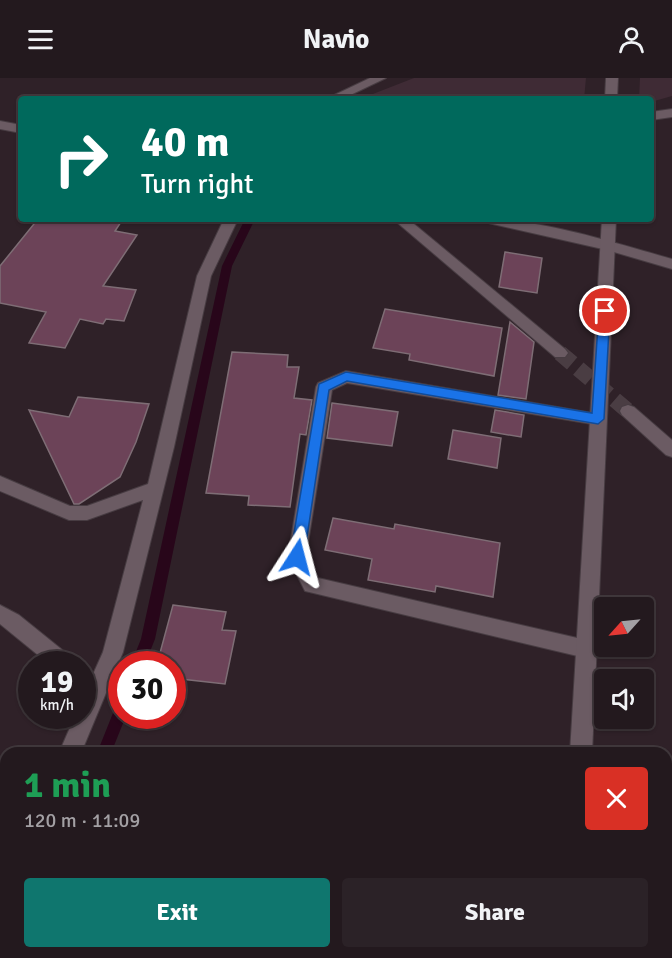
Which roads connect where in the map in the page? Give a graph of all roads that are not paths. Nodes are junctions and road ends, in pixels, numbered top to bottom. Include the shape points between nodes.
1 (380, 78) edge
2 (612, 78) edge
3 (340, 96) edge
4 (611, 96) edge
5 (672, 113) edge
6 (654, 116) edge
7 (0, 125) edge
8 (18, 128) edge
9 (230, 222) edge
10 (404, 222) edge
11 (502, 222) edge
12 (609, 222) edge
13 (609, 246) junction
14 (672, 264) edge
15 (561, 353) tunnel mouth
16 (628, 411) tunnel mouth
17 (598, 419) junction
18 (672, 450) edge
19 (0, 483) edge
20 (156, 488) junction
21 (0, 614) edge
22 (586, 649) junction
23 (48, 651) edge
24 (96, 676) edge
25 (77, 729) edge
26 (72, 747) edge
27 (581, 747) edge

1 - 3 street
2 - 4 street
5 - 6 street
7 - 8 street
9 - 20 street via 204,276
10 - 15 street
11 - 13 street
12 - 13 street
13 - 14 street
13 - 17 street
16 - 18 street
17 - 22 street
17 - 22 street via 346,377 324,387 297,557 312,585
19 - 20 street via 69,513 87,513
20 - 24 street via 113,652
21 - 23 street
22 - 27 street
25 - 26 street

